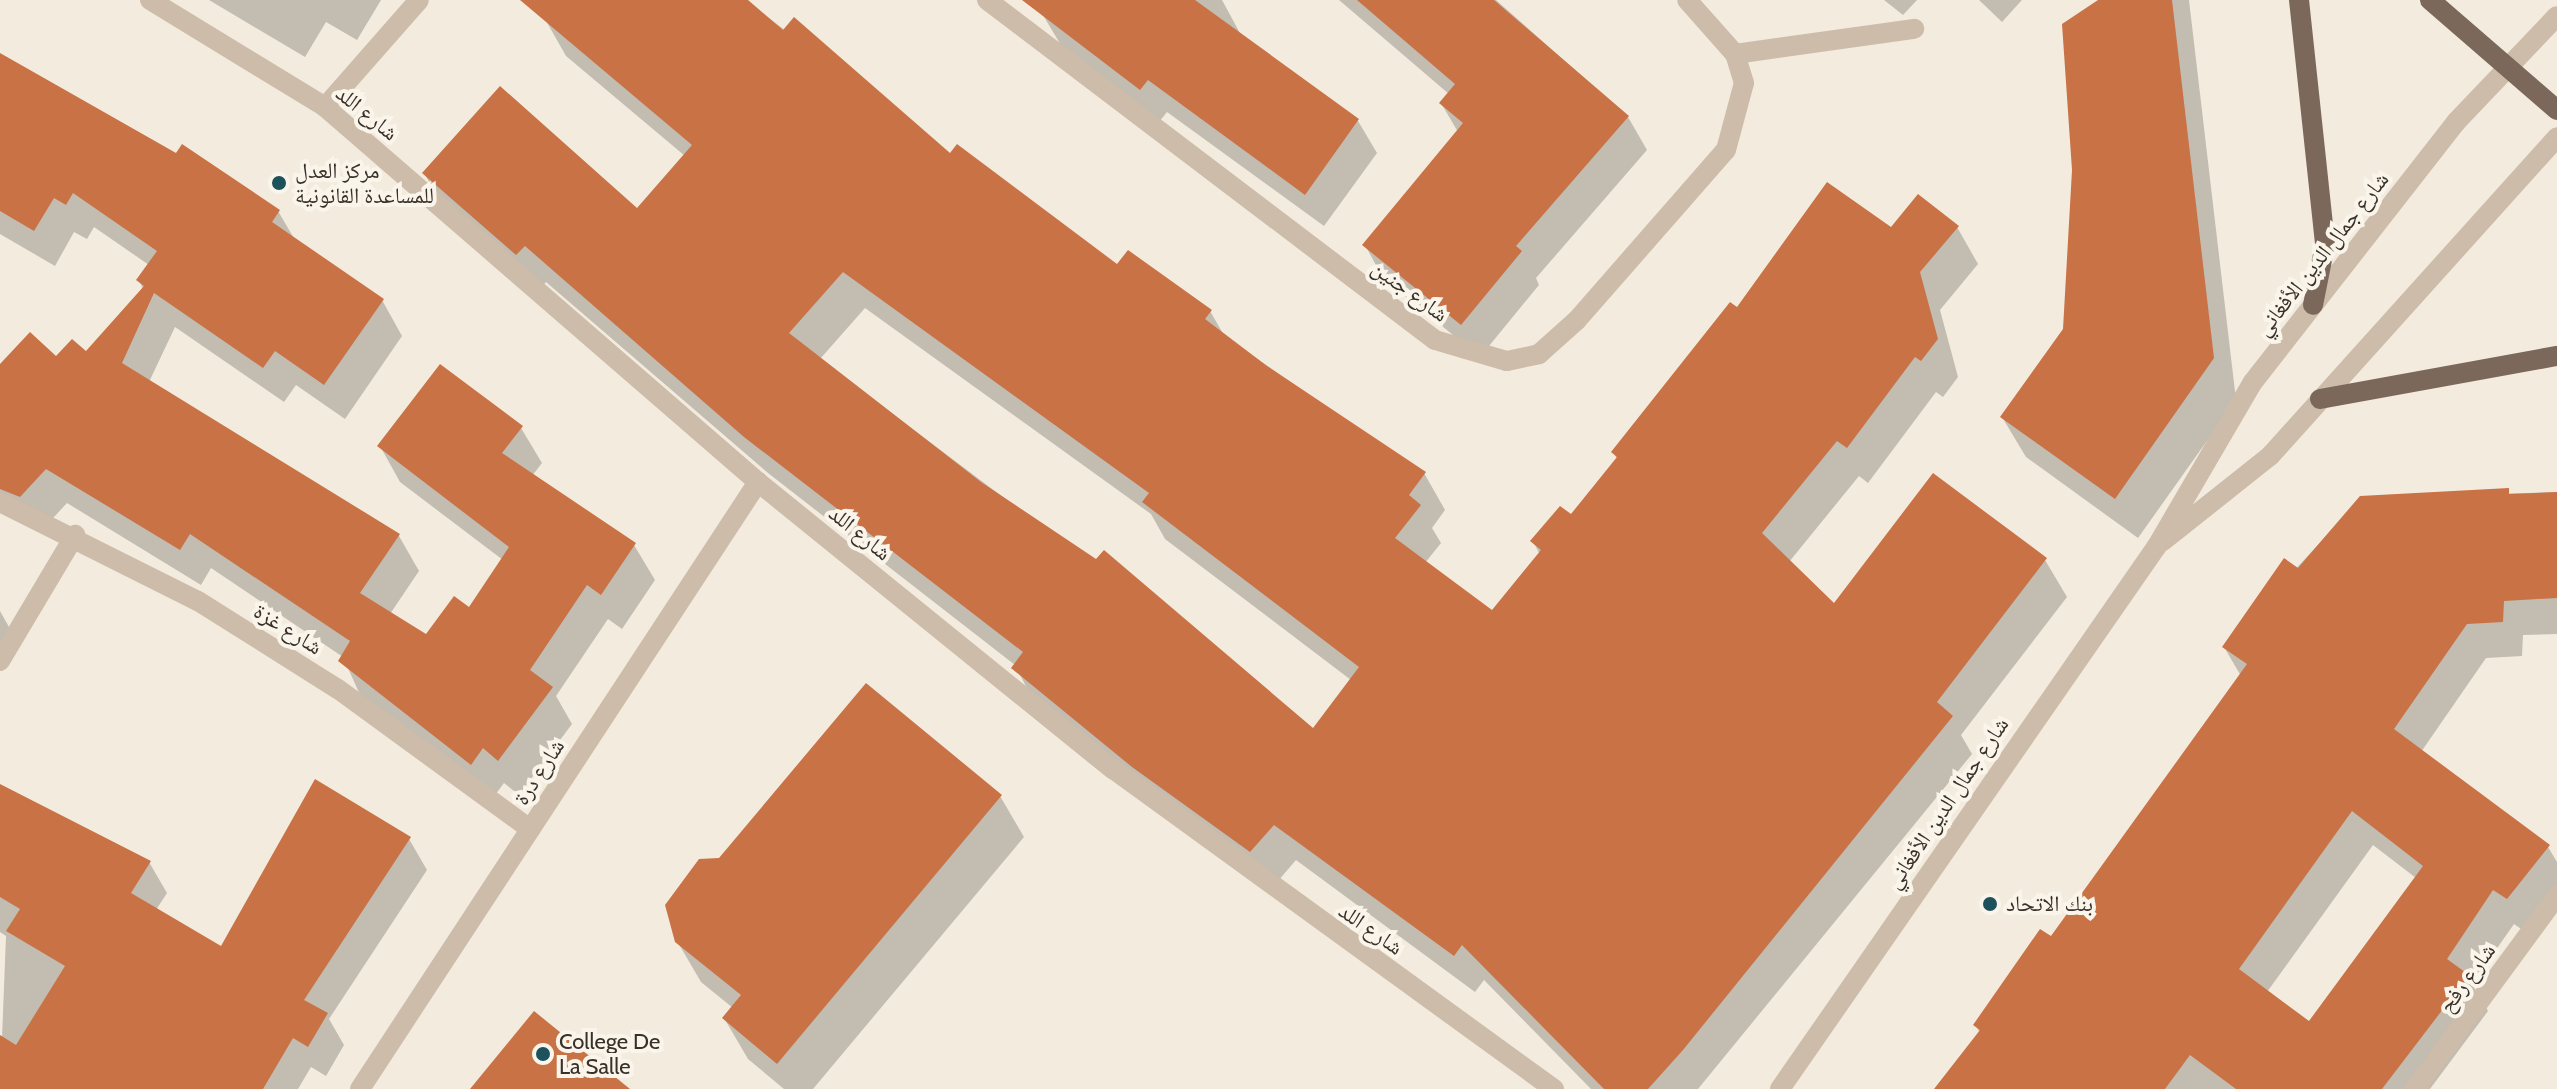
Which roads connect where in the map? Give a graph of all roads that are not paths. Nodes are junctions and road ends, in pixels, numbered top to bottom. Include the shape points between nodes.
1 (150, 0) edge
2 (419, 0) edge
3 (987, 0) edge
4 (1687, 0) edge
5 (2299, 0) edge
6 (2430, 0) edge
7 (2557, 16) edge
8 (1914, 29) dead end
9 (1735, 54) junction
10 (2508, 69) junction
11 (325, 107) junction
12 (2557, 110) edge
13 (2557, 137) edge
14 (2313, 305) junction
15 (2557, 356) edge
16 (2320, 399) junction
17 (758, 482) junction
18 (0, 502) edge
19 (75, 535) junction
20 (2157, 546) junction
21 (0, 661) edge
22 (530, 829) junction
23 (2557, 896) edge
24 (360, 1089) edge
25 (1554, 1089) edge
26 (1780, 1089) edge
27 (2415, 1089) edge

1 - 11 street, شارع اللد
2 - 11 street
3 - 9 street, شارع جنين via 1435,340 1507,361 1539,354 1577,320 1726,150 1744,83
4 - 9 street
5 - 14 main road via 2325,245
6 - 10 main road
7 - 10 street, شارع جمال الدين الأفغاني
8 - 9 street
10 - 12 main road
10 - 14 street, شارع جمال الدين الأفغاني via 2456,122
11 - 17 street, شارع اللد
13 - 16 street, شارع جمال الدين الأفغاني
14 - 20 street, شارع جمال الدين الأفغاني via 2253,382
15 - 16 main road
16 - 20 street, شارع جمال الدين الأفغاني via 2242,484
17 - 22 street, شارع درة
17 - 25 street, شارع اللد via 1113,769
18 - 19 street, شارع غزة
19 - 21 street
19 - 22 street, شارع غزة via 338,689
20 - 26 street, شارع جمال الدين الأفغاني
22 - 24 street, شارع درة
23 - 27 street, شارع رفح

